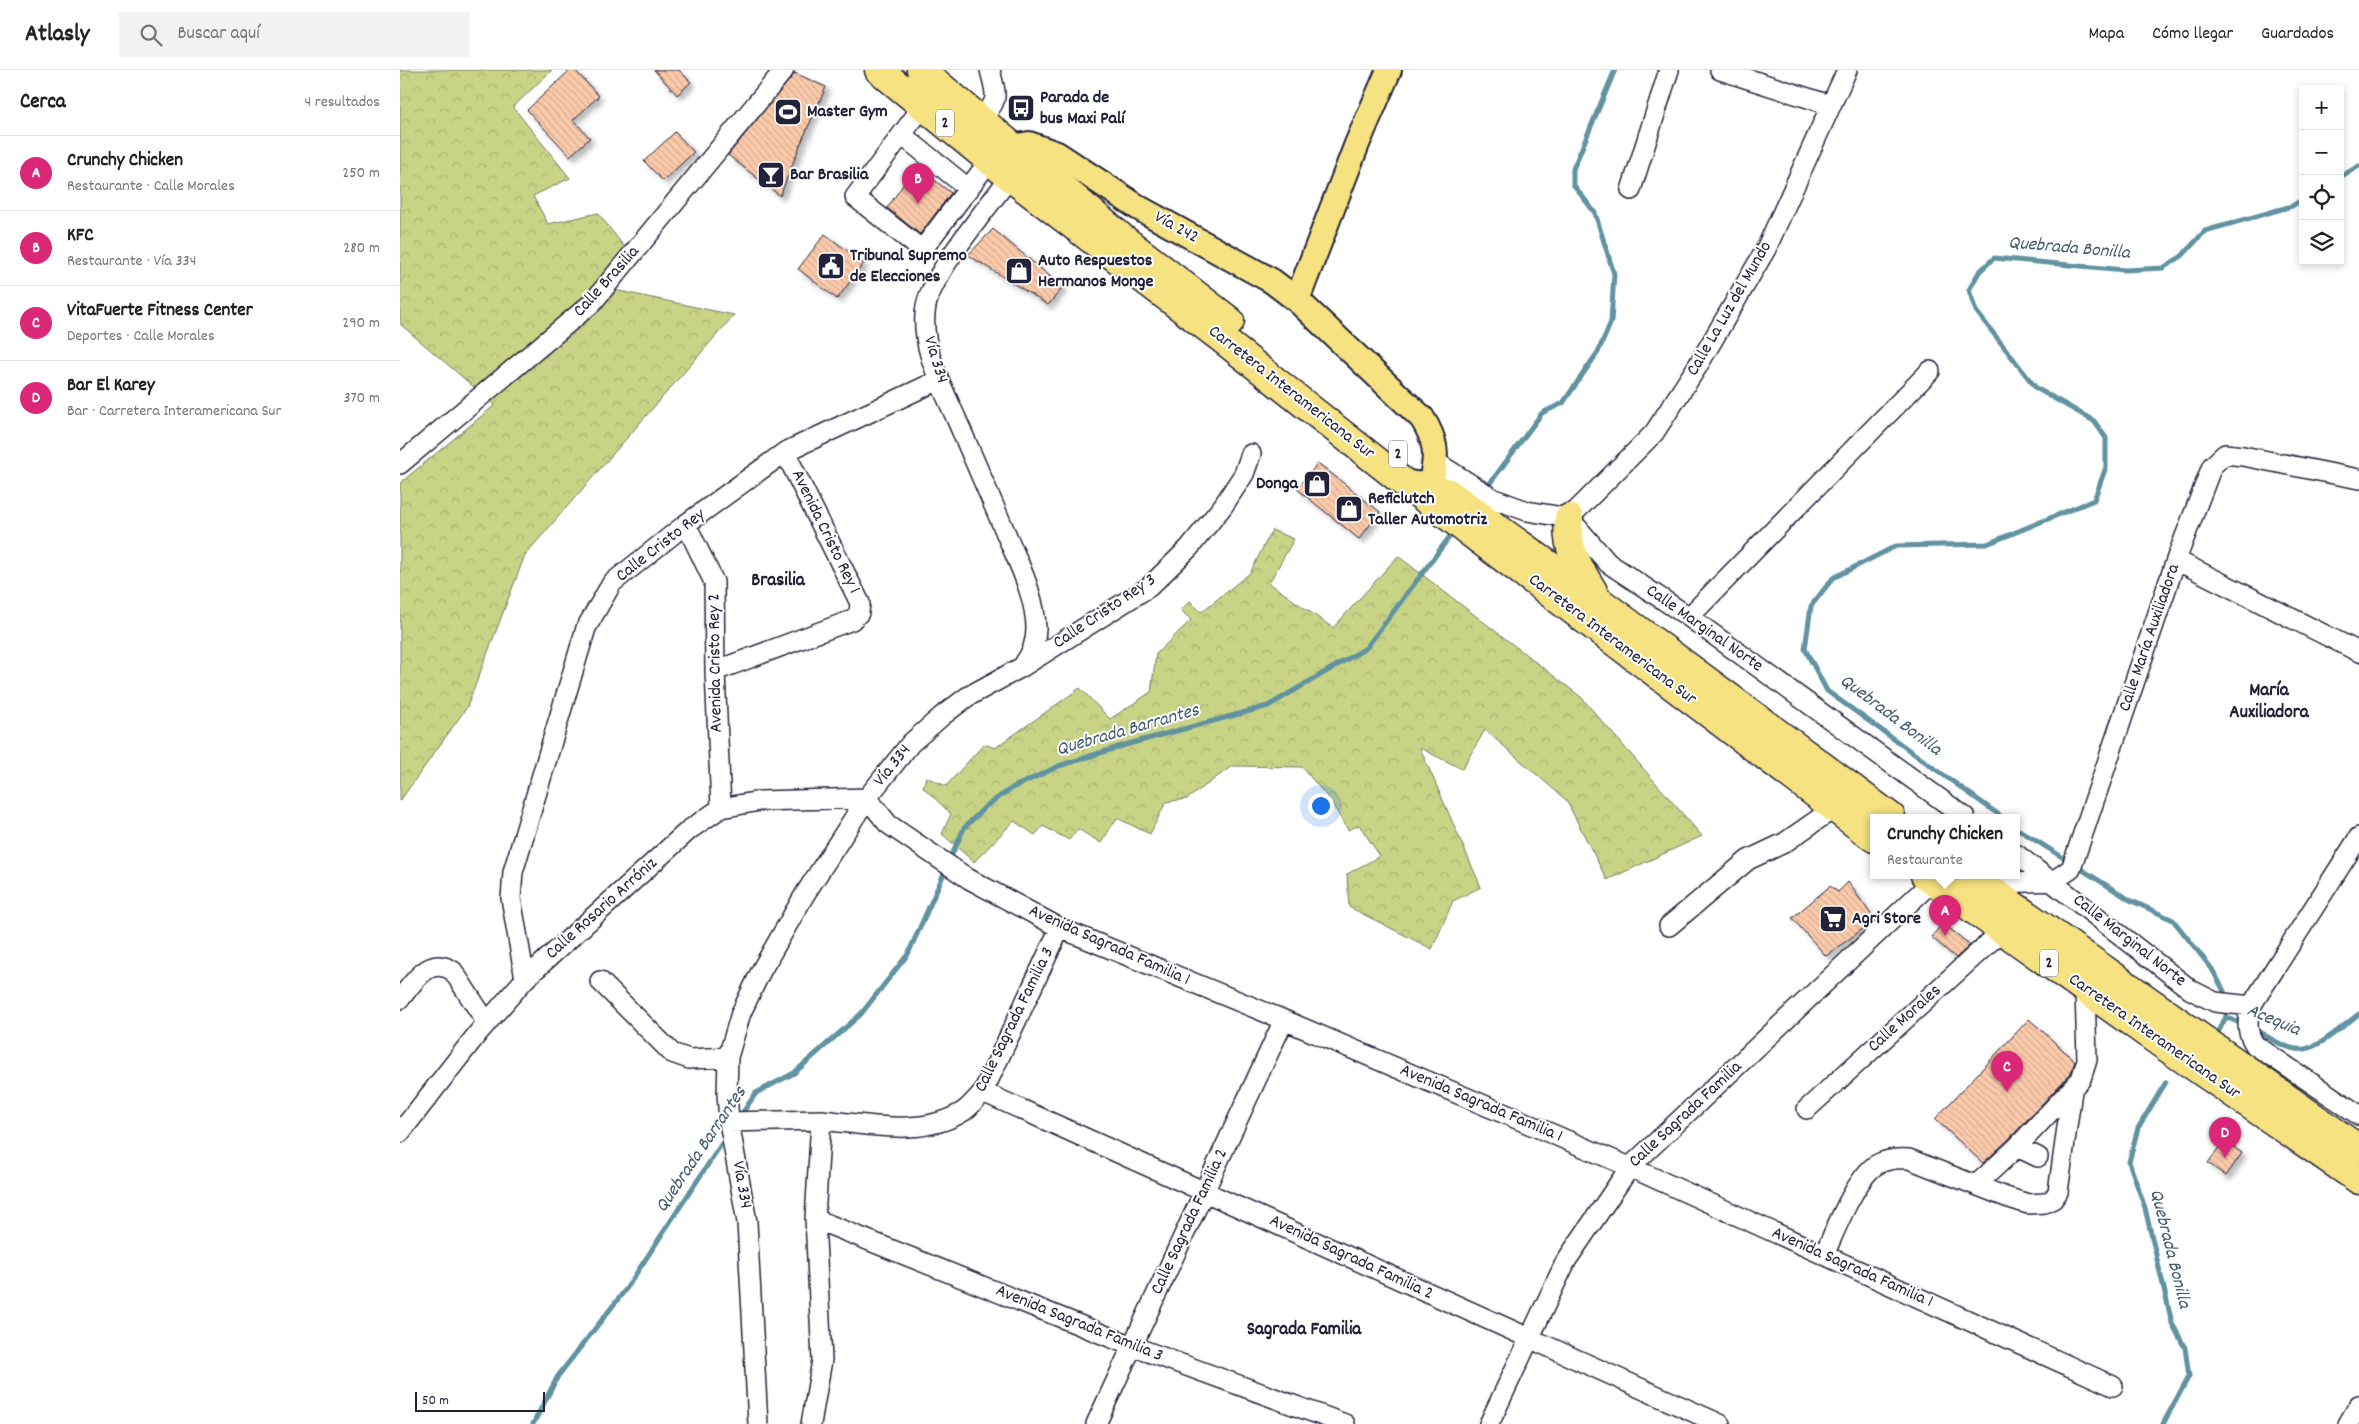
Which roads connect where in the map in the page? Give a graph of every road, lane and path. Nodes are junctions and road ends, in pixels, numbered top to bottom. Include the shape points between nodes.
1 (784, 70) edge
2 (879, 70) edge
3 (894, 70) edge
4 (921, 70) edge
5 (990, 70) edge
6 (1389, 70) edge
7 (1669, 70) edge
8 (1720, 70) edge
9 (1847, 70) edge
10 (1830, 105) junction
11 (923, 106) junction
12 (902, 135) junction
13 (997, 147) junction
14 (969, 189) junction
15 (1631, 190) dead end
16 (1296, 300) junction
17 (1930, 371) dead end
18 (939, 380) junction
19 (785, 452) junction
20 (1251, 454) dead end
21 (400, 464) edge
22 (1434, 471) junction
23 (2359, 479) edge
24 (1403, 482) junction
25 (1569, 518) junction
26 (686, 524) junction
27 (2176, 560) junction
28 (1599, 601) junction
29 (1689, 617) junction
30 (2359, 652) edge
31 (1022, 667) junction
32 (715, 671) junction
33 (867, 798) junction
34 (721, 808) junction
35 (1833, 809) junction
36 (1887, 814) edge
37 (1961, 814) edge
38 (1870, 835) edge
39 (2359, 837) edge
40 (2020, 857) edge
41 (1930, 879) edge
42 (1935, 879) edge
43 (1976, 879) edge
44 (2052, 881) junction
45 (1669, 926) dead end
46 (1060, 928) junction
47 (2003, 930) junction
48 (525, 979) junction
49 (600, 981) dead end
50 (2085, 990) junction
51 (400, 999) edge
52 (2252, 1006) junction
53 (1284, 1020) junction
54 (487, 1023) junction
55 (728, 1057) junction
56 (2072, 1091) junction
57 (983, 1092) junction
58 (1807, 1109) dead end
59 (2359, 1115) edge
60 (821, 1120) junction
61 (729, 1122) junction
62 (400, 1133) edge
63 (2017, 1146) junction
64 (2359, 1149) edge
65 (2038, 1158) dead end
66 (1630, 1167) junction
67 (2359, 1180) edge
68 (1976, 1185) junction
69 (1205, 1191) junction
70 (815, 1219) junction
71 (1824, 1255) junction
72 (1528, 1339) junction
73 (1132, 1346) junction
74 (2113, 1386) dead end
75 (2359, 1405) edge
76 (758, 1424) edge
77 (811, 1424) edge
78 (1096, 1424) edge
79 (1345, 1424) edge
80 (1489, 1424) edge
81 (1720, 1424) edge
82 (2348, 1424) edge

1 - 21 street, Calle Brasilia via 592,303
2 - 11 highway, Carretera Interamericana Sur / 2
3 - 13 highway, Carretera Interamericana Sur via 960,114
4 - 13 highway, Carretera Interamericana Sur / 2
5 - 13 street via 996,94 992,108
6 - 16 main road
7 - 15 street
8 - 10 street
9 - 10 street, Calle La Luz del Mundo
10 - 25 street, Calle La Luz del Mundo via 1766,249 1697,367 1654,434
11 - 12 street
11 - 13 highway, Carretera Interamericana Sur / 2
12 - 14 street
12 - 14 street via 855,197 922,250
13 - 14 street
13 - 16 main road, Vía 242 via 1029,144 1057,154 1139,208 1272,281
13 - 18 street, Vía 334 via 954,253 927,303 925,332
13 - 22 highway, Carretera Interamericana Sur / 2 via 1030,182 1089,210
13 - 24 highway, Carretera Interamericana Sur / 2 via 1222,339
16 - 22 main road, Vía 242 via 1422,418 1432,434
17 - 29 street
18 - 19 street, Calle Cristo Rey
18 - 31 street, Vía 334 via 1030,595 1036,642
19 - 26 street, Calle Cristo Rey
19 - 32 street, Avenida Cristo Rey 1 via 860,603 859,613 852,620
20 - 31 street, Calle Cristo Rey 3 via 1244,474 1223,506 1189,548 1149,587
22 - 24 main road via 1423,485
22 - 25 street via 1527,511
22 - 28 highway, Carretera Interamericana Sur / 2
23 - 27 street, Calle María Auxiliadora via 2225,454 2212,466
24 - 35 highway, Carretera Interamericana Sur / 2
25 - 28 highway via 1567,535 1575,562
25 - 29 street, Calle Marginal Norte via 1608,563
26 - 32 street, Avenida Cristo Rey 2 via 714,582
26 - 48 street, Calle Cristo Rey via 612,583 586,628 513,872 511,898
27 - 30 street
27 - 44 street, Calle María Auxiliadora via 2074,861
28 - 36 highway, Carretera Interamericana Sur / 2
29 - 37 street, Calle Marginal Norte
31 - 33 street, Vía 334 via 942,716 911,743
32 - 34 street, Avenida Cristo Rey 2
33 - 34 street, Calle Rosario Arróniz via 760,801
33 - 46 street, Avenida Sagrada Familia 1 via 888,824 970,879
33 - 55 street, Vía 334 via 805,894 761,971 741,1013
34 - 48 street, Calle Rosario Arróniz via 689,830
35 - 38 highway, Carretera Interamericana Sur / 2
35 - 45 street via 1784,843 1748,860
39 - 52 street
40 - 44 street, Calle Marginal Norte
41 - 66 street, Calle Sagrada Familia
42 - 47 highway, Carretera Interamericana Sur / 2
43 - 44 street, Calle María Auxiliadora
43 - 64 highway, Carretera Interamericana Sur / 2
44 - 52 street, Calle Marginal Norte via 2190,990 2215,1002
46 - 53 street, Avenida Sagrada Familia 1
46 - 57 street, Calle Sagrada Familia 3
47 - 50 highway, Carretera Interamericana Sur / 2
47 - 58 street, Calle Morales
48 - 54 street, Calle Rosario Arróniz
49 - 55 street via 672,1053 689,1059
50 - 56 street via 2087,1060 2081,1080
50 - 67 highway, Carretera Interamericana Sur / 2
51 - 54 street via 428,968 445,966 453,972
52 - 59 street via 2248,1031 2256,1044
53 - 66 street, Avenida Sagrada Familia 1
53 - 69 street, Calle Sagrada Familia 2
54 - 62 street, Calle Rosario Arróniz
55 - 61 street, Vía 334
56 - 63 street
56 - 68 street via 2058,1192 2052,1199 2028,1204
57 - 60 street, Calle Sagrada Familia 3 via 966,1110 925,1126 895,1127
57 - 69 street, Avenida Sagrada Familia 2
60 - 61 street, Calle Sagrada Familia 3
60 - 70 street
61 - 76 street, Vía 334 via 748,1222
63 - 65 street
63 - 68 street
66 - 71 street, Avenida Sagrada Familia 1
66 - 72 street, Calle Sagrada Familia via 1566,1261
68 - 71 street via 1909,1159 1894,1158 1876,1165 1862,1177
69 - 72 street, Avenida Sagrada Familia 2
69 - 73 street, Calle Sagrada Familia 2
70 - 73 street, Avenida Sagrada Familia 3
70 - 77 street via 822,1360
71 - 74 street, Avenida Sagrada Familia 1
72 - 80 street, Calle Sagrada Familia
72 - 81 street, Avenida Sagrada Familia 2
73 - 78 street, Calle Sagrada Familia 2
73 - 79 street, Avenida Sagrada Familia 3
75 - 82 street

